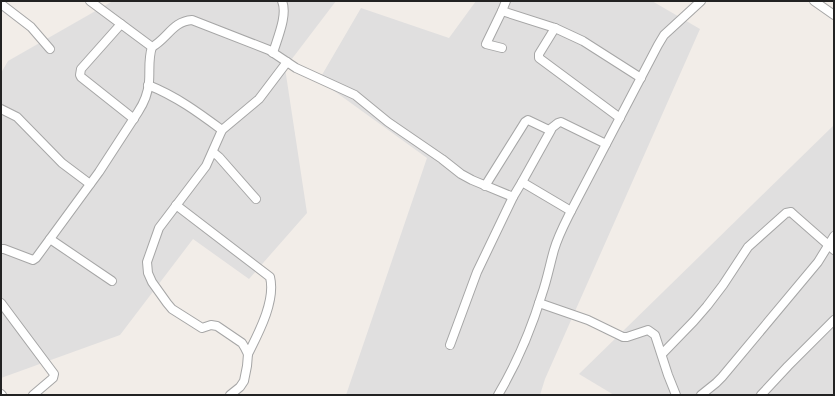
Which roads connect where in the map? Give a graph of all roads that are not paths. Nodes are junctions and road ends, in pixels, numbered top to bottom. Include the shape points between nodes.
1 (90, 1) edge
2 (282, 1) edge
3 (506, 1) edge
4 (701, 1) edge
5 (814, 1) edge
6 (1, 4) edge
7 (502, 10) junction
8 (834, 15) edge
9 (121, 24) junction
10 (555, 28) junction
11 (152, 47) junction
12 (502, 48) dead end
13 (50, 49) dead end
14 (273, 53) junction
15 (287, 62) junction
16 (641, 78) junction
17 (148, 85) junction
18 (1, 109) edge
19 (620, 118) junction
20 (134, 120) junction
21 (222, 130) junction
22 (551, 130) junction
23 (606, 144) junction
24 (213, 152) junction
25 (522, 182) junction
26 (90, 184) junction
27 (485, 186) junction
28 (512, 196) junction
29 (256, 199) dead end
30 (176, 205) junction
31 (571, 211) junction
32 (834, 236) edge
33 (50, 239) junction
34 (831, 247) edge
35 (1, 250) edge
36 (112, 281) dead end
37 (1, 303) edge
38 (539, 303) junction
39 (834, 320) edge
40 (450, 345) dead end
41 (248, 354) junction
42 (662, 354) junction
43 (33, 395) edge
44 (230, 395) edge
45 (498, 395) edge
46 (676, 395) edge
47 (701, 395) edge
48 (761, 395) edge

1 - 9 street
2 - 14 street via 284,16
3 - 7 street
4 - 16 street via 664,35
5 - 8 street
6 - 13 street via 31,27
7 - 10 street
7 - 12 street via 486,44
9 - 11 street
9 - 20 street via 81,69 80,75
10 - 16 street via 583,41
10 - 19 street via 539,58
11 - 14 street via 175,26 192,20
11 - 17 street
14 - 15 street
15 - 21 street via 259,99
15 - 27 street via 355,95 461,174
16 - 19 street
17 - 20 street via 144,102
17 - 21 street via 174,97
18 - 26 street via 17,117 62,163
19 - 23 street
20 - 26 street
21 - 24 street
22 - 23 street via 561,122
22 - 25 street
22 - 27 street via 530,120 526,121
23 - 31 street
24 - 29 street
24 - 30 street via 206,166
25 - 28 street
25 - 31 street
26 - 33 street
27 - 28 street
28 - 40 street via 477,272
30 - 41 street via 270,278 271,288 266,317
30 - 41 street via 159,228 147,262 152,282 172,308 202,328 211,325 221,328 242,343
31 - 38 street via 554,249
32 - 34 street
33 - 35 street via 33,260
33 - 36 street
34 - 42 street via 791,212 786,214 748,247 707,306
34 - 47 street via 716,383
37 - 43 street via 54,374 50,381
38 - 42 street via 588,320 622,337 627,338 648,330 655,335
38 - 45 street via 517,361
39 - 48 street
41 - 44 street via 244,381
42 - 46 street

